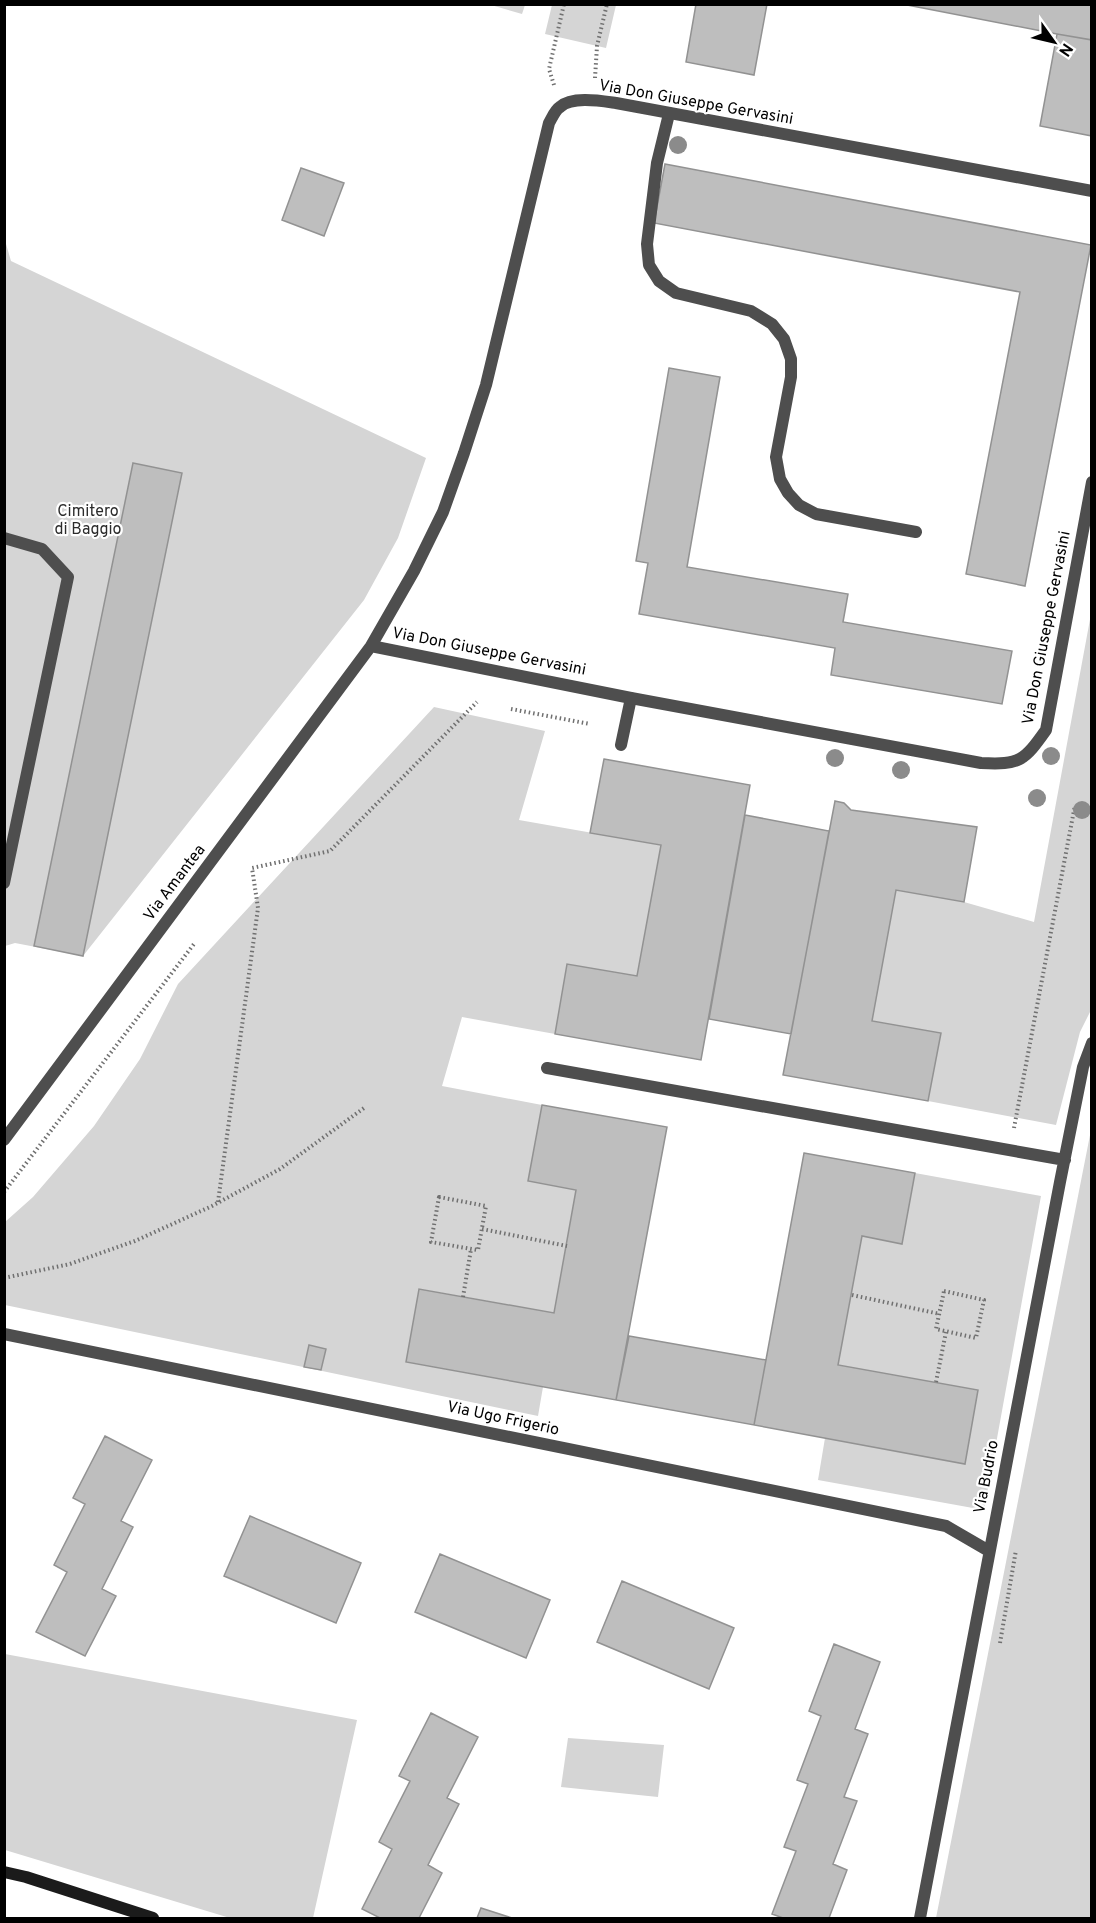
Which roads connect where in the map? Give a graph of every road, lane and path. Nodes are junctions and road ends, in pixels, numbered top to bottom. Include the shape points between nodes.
1 (564, 4) edge
2 (607, 4) edge
3 (594, 100) junction
4 (560, 106) junction
5 (669, 114) junction
6 (1092, 191) edge
7 (1092, 482) edge
8 (916, 532) dead end
9 (4, 538) edge
10 (371, 646) junction
11 (632, 698) junction
12 (477, 702) dead end
13 (511, 709) dead end
14 (590, 724) dead end
15 (621, 745) dead end
16 (1075, 805) dead end
17 (4, 883) edge
18 (194, 944) dead end
19 (1092, 1043) edge
20 (547, 1068) dead end
21 (364, 1108) dead end
22 (4, 1140) edge
23 (1010, 1150) junction
24 (1065, 1160) junction
25 (4, 1192) edge
26 (218, 1202) junction
27 (482, 1229) junction
28 (567, 1246) dead end
29 (471, 1249) junction
30 (4, 1278) edge
31 (852, 1295) dead end
32 (463, 1297) dead end
33 (939, 1314) junction
34 (946, 1332) junction
35 (4, 1334) edge
36 (936, 1382) dead end
37 (1016, 1550) dead end
38 (989, 1551) junction
39 (1000, 1643) dead end
40 (4, 1872) edge
41 (153, 1918) edge
42 (920, 1918) edge

1 - 4 path via 549,69
2 - 3 path via 597,46
3 - 4 street, Via Don Giuseppe Gervasini via 576,100
3 - 5 street, Via Don Giuseppe Gervasini
4 - 10 street, Via Don Giuseppe Gervasini via 549,123 486,385 464,453 443,512
5 - 6 street, Via Don Giuseppe Gervasini
5 - 8 street via 657,163 647,244 649,265 659,281 676,293 751,311 772,324 784,339 791,359 791,377 776,458 780,479 799,505 816,514
7 - 11 street, Via Don Giuseppe Gervasini via 1046,730 1023,759 1005,764 981,763
9 - 17 street via 42,549 68,577
10 - 11 street, Via Don Giuseppe Gervasini
10 - 22 street, Via Amantea
11 - 15 street
12 - 26 path via 330,851 252,868 258,908
13 - 14 path
16 - 23 path
18 - 25 path
19 - 24 street, Via Budrio via 1083,1067
20 - 23 street
21 - 26 path via 280,1169
23 - 24 street
24 - 38 street, Via Budrio
26 - 30 path via 135,1241 70,1264
27 - 28 path
27 - 29 path via 478,1250
27 - 29 path via 486,1206 439,1197 431,1242
29 - 32 path
31 - 33 path
33 - 34 path via 936,1329
33 - 34 path via 944,1291 984,1300 976,1338
34 - 36 path
35 - 38 street, Via Ugo Frigerio via 946,1526
37 - 39 path
38 - 42 street, Via Budrio
40 - 41 street

